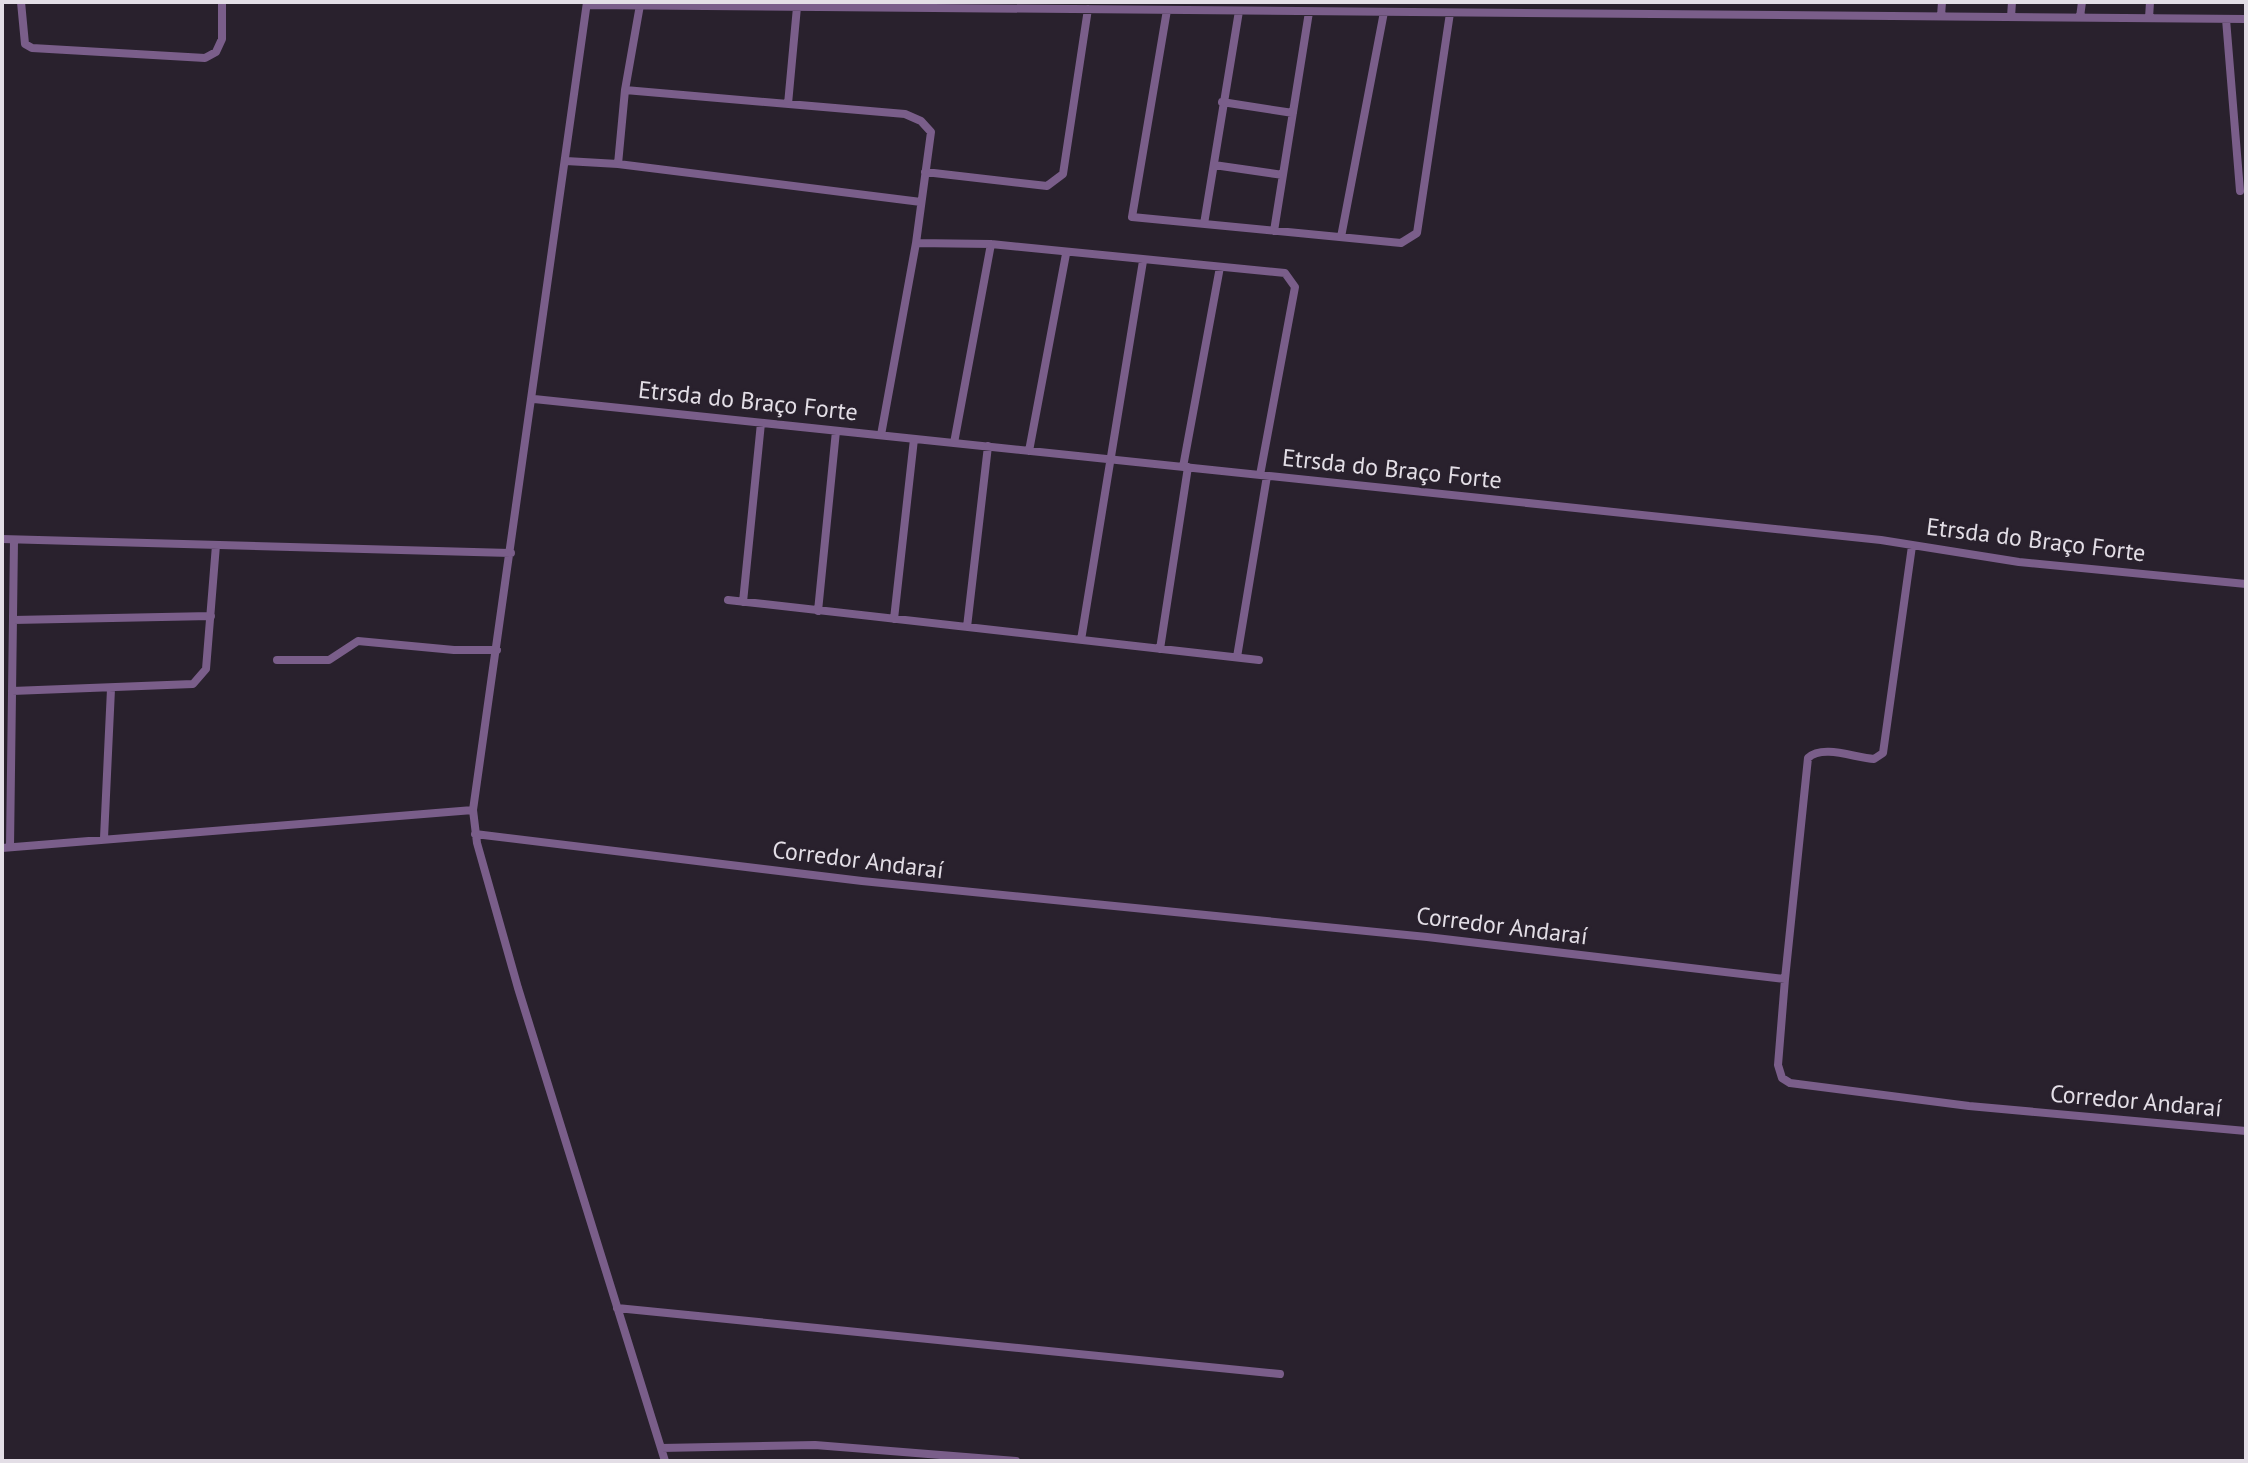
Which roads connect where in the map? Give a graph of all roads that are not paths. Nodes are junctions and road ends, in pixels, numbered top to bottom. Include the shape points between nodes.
1 (21, 2) edge
2 (222, 2) edge
3 (1942, 2) edge
4 (2012, 2) edge
5 (2082, 2) edge
6 (2150, 2) edge
7 (587, 3) edge
8 (640, 5) junction
9 (797, 7) junction
10 (1088, 9) junction
11 (1167, 10) junction
12 (1239, 11) junction
13 (1309, 12) junction
14 (1384, 12) junction
15 (1450, 13) junction
16 (1941, 16) junction
17 (2011, 17) junction
18 (2080, 17) junction
19 (2149, 18) junction
20 (2226, 19) junction
21 (2246, 19) edge
22 (625, 90) junction
23 (1222, 102) junction
24 (788, 104) junction
25 (1293, 113) junction
26 (566, 161) junction
27 (618, 164) junction
28 (1214, 165) junction
29 (925, 172) junction
30 (1283, 175) junction
31 (2240, 191) dead end
32 (921, 202) junction
33 (1204, 224) junction
34 (1274, 231) junction
35 (1341, 237) junction
36 (916, 243) junction
37 (991, 244) junction
38 (1066, 254) junction
39 (1143, 261) junction
40 (1220, 267) junction
41 (534, 399) junction
42 (761, 423) junction
43 (836, 431) junction
44 (881, 435) junction
45 (914, 439) junction
46 (954, 443) junction
47 (988, 446) junction
48 (1029, 451) junction
49 (1110, 459) junction
50 (1186, 467) junction
51 (1263, 475) junction
52 (2, 539) edge
53 (14, 540) junction
54 (216, 545) junction
55 (1912, 546) junction
56 (511, 553) junction
57 (2246, 584) edge
58 (728, 600) dead end
59 (743, 602) junction
60 (818, 611) junction
61 (211, 616) junction
62 (894, 619) junction
63 (13, 620) junction
64 (967, 627) junction
65 (1081, 640) junction
66 (1160, 649) junction
67 (497, 650) junction
68 (1237, 657) junction
69 (277, 660) dead end
70 (1259, 660) dead end
71 (111, 689) junction
72 (12, 691) junction
73 (7, 739) edge
74 (473, 810) junction
75 (475, 834) junction
76 (104, 838) junction
77 (6, 848) edge
78 (1785, 979) junction
79 (2246, 1131) edge
80 (617, 1308) junction
81 (1280, 1374) dead end
82 (661, 1448) junction
83 (665, 1461) edge
84 (1016, 1461) edge

1 - 2 street via 23,36 32,48 205,58 216,52 222,39
3 - 16 street
4 - 17 street
5 - 18 street
6 - 19 street
7 - 8 street
7 - 26 street
8 - 9 street
8 - 22 street
9 - 10 street
9 - 24 street
10 - 11 street
10 - 29 street via 1063,174 1047,186
11 - 12 street
11 - 33 street via 1132,217
12 - 13 street
12 - 23 street
13 - 14 street
13 - 25 street
14 - 15 street
14 - 35 street
15 - 16 street
15 - 35 street via 1417,233 1401,243
16 - 17 street
17 - 18 street
18 - 19 street
19 - 20 street
20 - 21 street
20 - 31 street
22 - 24 street
22 - 27 street
23 - 25 street
23 - 28 street
24 - 29 street via 905,114 921,121 931,132
25 - 30 street
26 - 27 street
26 - 41 street
27 - 32 street
28 - 30 street
28 - 33 street
29 - 32 street
30 - 34 street
32 - 36 street
33 - 34 street
34 - 35 street
36 - 37 street
36 - 44 street
37 - 38 street
37 - 46 street
38 - 39 street
38 - 48 street
39 - 40 street
39 - 49 street
40 - 50 street
40 - 51 street via 1285,273 1295,287
41 - 42 street, Etrsda do Braço Forte
41 - 56 street
42 - 43 street, Etrsda do Braço Forte
42 - 59 street
43 - 44 street, Etrsda do Braço Forte
43 - 60 street
44 - 45 street, Etrsda do Braço Forte
45 - 46 street, Etrsda do Braço Forte
45 - 62 street
46 - 47 street, Etrsda do Braço Forte
47 - 48 street, Etrsda do Braço Forte
47 - 64 street
48 - 49 street, Etrsda do Braço Forte
49 - 50 street, Etrsda do Braço Forte
49 - 65 street
50 - 51 street, Etrsda do Braço Forte
50 - 66 street
51 - 55 street, Etrsda do Braço Forte
51 - 68 street
52 - 53 street
53 - 54 street
53 - 63 street
54 - 56 street
54 - 61 street
55 - 57 street, Etrsda do Braço Forte
55 - 78 street via 1883,753 1874,759 1827,752 1808,758
56 - 67 street
58 - 59 street
59 - 60 street
60 - 62 street
61 - 63 street
61 - 71 street via 206,669 193,684
62 - 64 street
63 - 72 street
64 - 65 street
65 - 66 street
66 - 68 street
67 - 69 street via 358,641 329,660
67 - 74 street
68 - 70 street
71 - 72 street
71 - 76 street
72 - 73 street
73 - 77 street
74 - 75 street
74 - 76 street
75 - 78 street, Corredor Andaraí
75 - 80 street
76 - 77 street
78 - 79 street, Corredor Andaraí via 1778,1065 1790,1083 1969,1106
80 - 81 street
80 - 82 street
82 - 83 street
82 - 84 street via 815,1445

